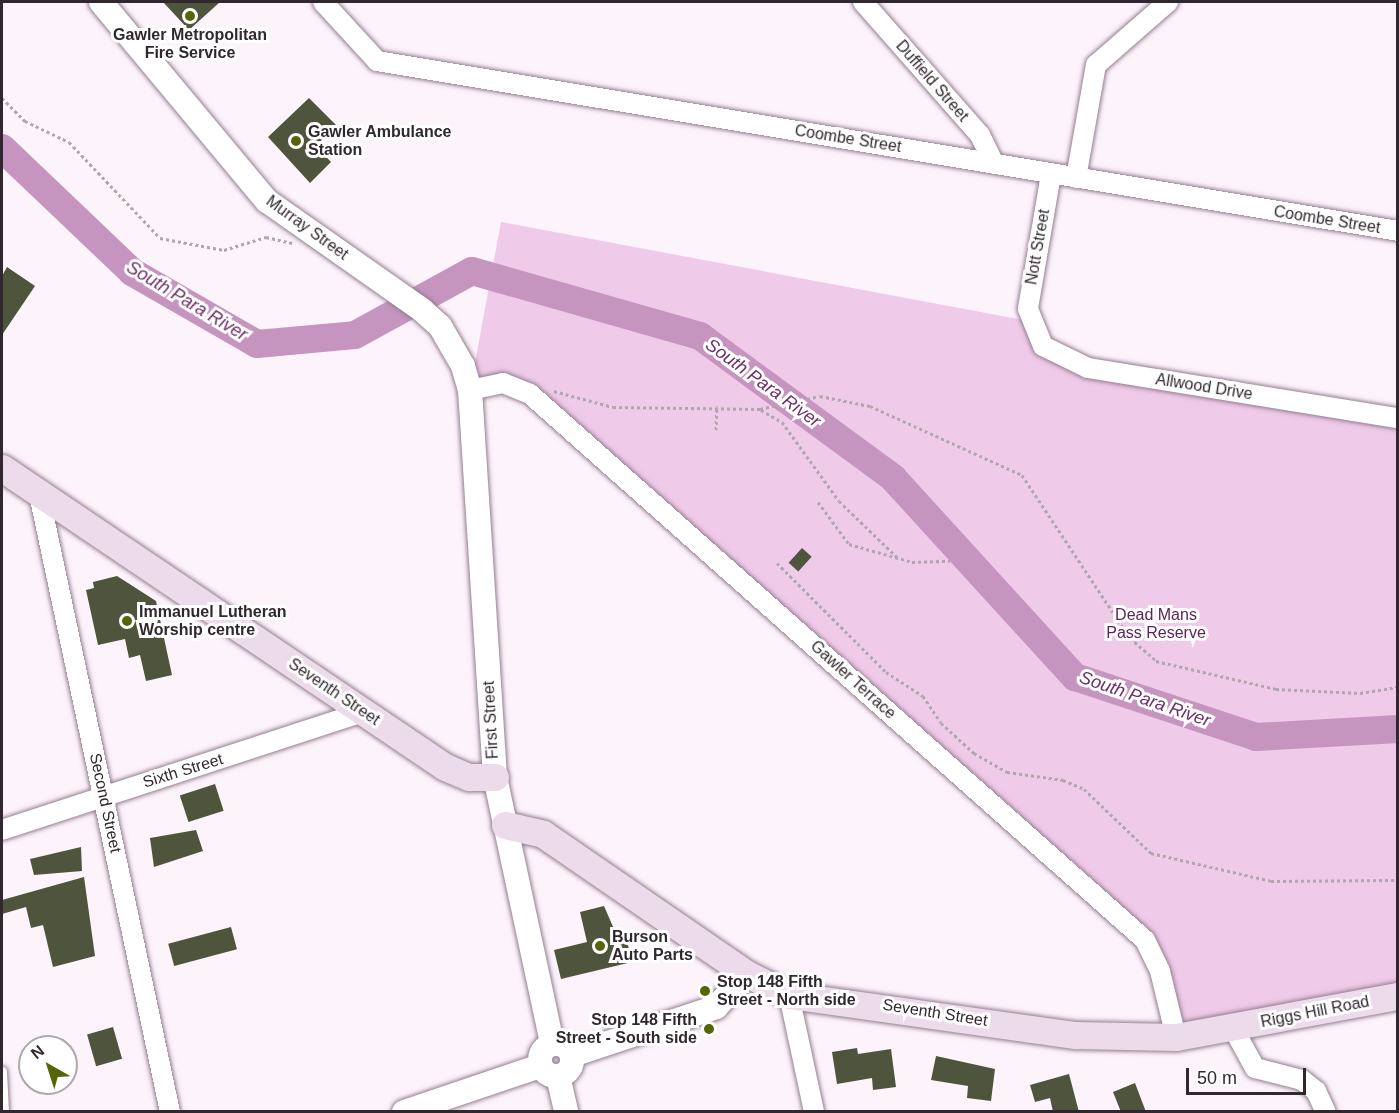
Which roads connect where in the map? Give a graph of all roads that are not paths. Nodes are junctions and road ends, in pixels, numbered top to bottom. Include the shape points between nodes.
1 (101, 2) edge
2 (323, 2) edge
3 (863, 2) edge
4 (1168, 2) edge
5 (994, 164) junction
6 (1051, 174) junction
7 (1076, 178) junction
8 (1398, 231) edge
9 (1029, 321) joint
10 (470, 390) junction
11 (1398, 418) edge
12 (2, 468) edge
13 (39, 494) junction
14 (364, 712) junction
15 (495, 777) junction
16 (103, 796) junction
17 (505, 825) junction
18 (2, 830) edge
19 (747, 974) junction
20 (789, 994) junction
21 (1398, 996) edge
22 (1233, 1028) junction
23 (1176, 1037) junction
24 (562, 1049) junction
25 (2, 1071) edge
26 (549, 1071) junction
27 (4, 1112) edge
28 (170, 1112) edge
29 (404, 1112) edge
30 (566, 1112) edge
31 (814, 1112) edge
32 (1326, 1112) edge

1 - 10 street, Murray Street via 267,201 413,303 454,346
2 - 5 street, Coombe Street via 377,61
3 - 5 street, Duffield Street via 980,135
4 - 7 street via 1096,65
5 - 6 street, Coombe Street
6 - 7 street, Coombe Street
6 - 9 street, Nott Street
7 - 8 street, Coombe Street
9 - 11 street, Allwood Drive via 1043,346 1088,368
10 - 15 street, First Street
10 - 23 street, Gawler Terrace via 503,383 530,394 1145,940 1157,962
12 - 13 main road, Seventh Street
13 - 14 main road, Seventh Street
13 - 16 street, Second Street
14 - 15 main road, Seventh Street via 445,767 469,777
14 - 16 street, Sixth Street
15 - 17 street, First Street
16 - 18 street, Sixth Street
16 - 28 street, Second Street
17 - 19 main road, Seventh Street via 543,834
17 - 24 street, First Street
19 - 20 main road, Seventh Street
19 - 24 street via 716,1007
20 - 23 main road, Seventh Street via 1075,1035
20 - 31 street
21 - 22 main road, Riggs Hill Road
22 - 23 main road, Seventh Street
22 - 32 street via 1255,1068 1302,1080 1316,1091
24 - 26 street via 571,1066
25 - 27 lane
26 - 29 street
26 - 30 street

